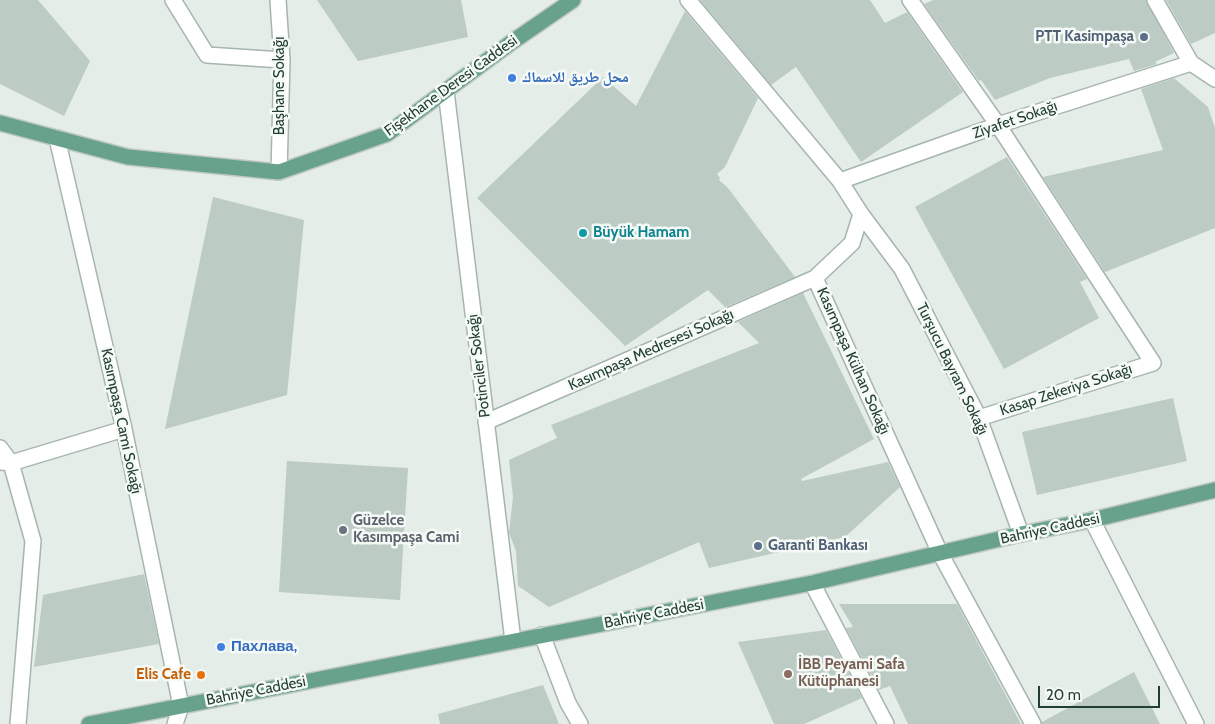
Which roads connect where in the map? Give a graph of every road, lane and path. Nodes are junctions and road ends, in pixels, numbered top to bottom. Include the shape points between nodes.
1 (173, 0) edge
2 (278, 0) edge
3 (574, 0) edge
4 (688, 0) edge
5 (910, 0) edge
6 (1155, 0) edge
7 (282, 60) junction
8 (1191, 63) junction
9 (1215, 79) edge
10 (446, 91) junction
11 (0, 123) edge
12 (998, 125) junction
13 (57, 138) junction
14 (279, 172) junction
15 (840, 181) junction
16 (861, 214) junction
17 (815, 278) junction
18 (979, 418) junction
19 (486, 422) junction
20 (124, 428) junction
21 (0, 448) edge
22 (6, 462) edge
23 (1215, 490) edge
24 (1092, 520) junction
25 (1021, 534) junction
26 (940, 553) junction
27 (812, 583) junction
28 (542, 635) junction
29 (513, 641) junction
30 (182, 706) junction
31 (18, 724) edge
32 (89, 724) edge
33 (175, 724) edge
34 (580, 724) edge
35 (886, 724) edge
36 (1033, 724) edge
37 (1196, 724) edge

1 - 7 street via 207,55
2 - 7 street, Başhane Sokağı
3 - 10 main road, Fişekhane Deresi Caddesi
4 - 15 street
5 - 12 street
6 - 8 street
7 - 14 street, Başhane Sokağı
8 - 9 street
8 - 12 street, Ziyafet Sokağı
10 - 14 main road, Fişekhane Deresi Caddesi via 387,134
10 - 19 street, Potinciler Sokağı
11 - 13 main road, Fişekhane Deresi Caddesi
12 - 15 street, Ziyafet Sokağı
12 - 18 street, Kasap Zekeriya Sokağı via 1152,362
13 - 14 main road, Fişekhane Deresi Caddesi via 128,157
13 - 20 street, Kasımpaşa Cami Sokağı
15 - 16 street
16 - 17 street, Kasımpaşa Külhan Sokağı via 852,243
16 - 18 street, Turşucu Bayram Sokağı via 902,269
17 - 19 street, Kasımpaşa Medresesi Sokağı
17 - 26 street, Kasımpaşa Külhan Sokağı
18 - 25 street, Turşucu Bayram Sokağı
19 - 29 street, Potinciler Sokağı
20 - 22 street
20 - 30 street, Kasımpaşa Cami Sokağı
21 - 22 street
22 - 31 street via 33,541
23 - 24 main road, Bahriye Caddesi
24 - 25 main road, Bahriye Caddesi
24 - 37 street
25 - 26 main road, Bahriye Caddesi
26 - 27 main road, Bahriye Caddesi
26 - 36 street, Kasımpaşa Külhan Sokağı
27 - 28 main road, Bahriye Caddesi
27 - 35 street
28 - 29 main road, Bahriye Caddesi
28 - 34 street via 568,703
29 - 30 main road, Bahriye Caddesi
30 - 32 main road, Bahriye Caddesi
30 - 33 street

